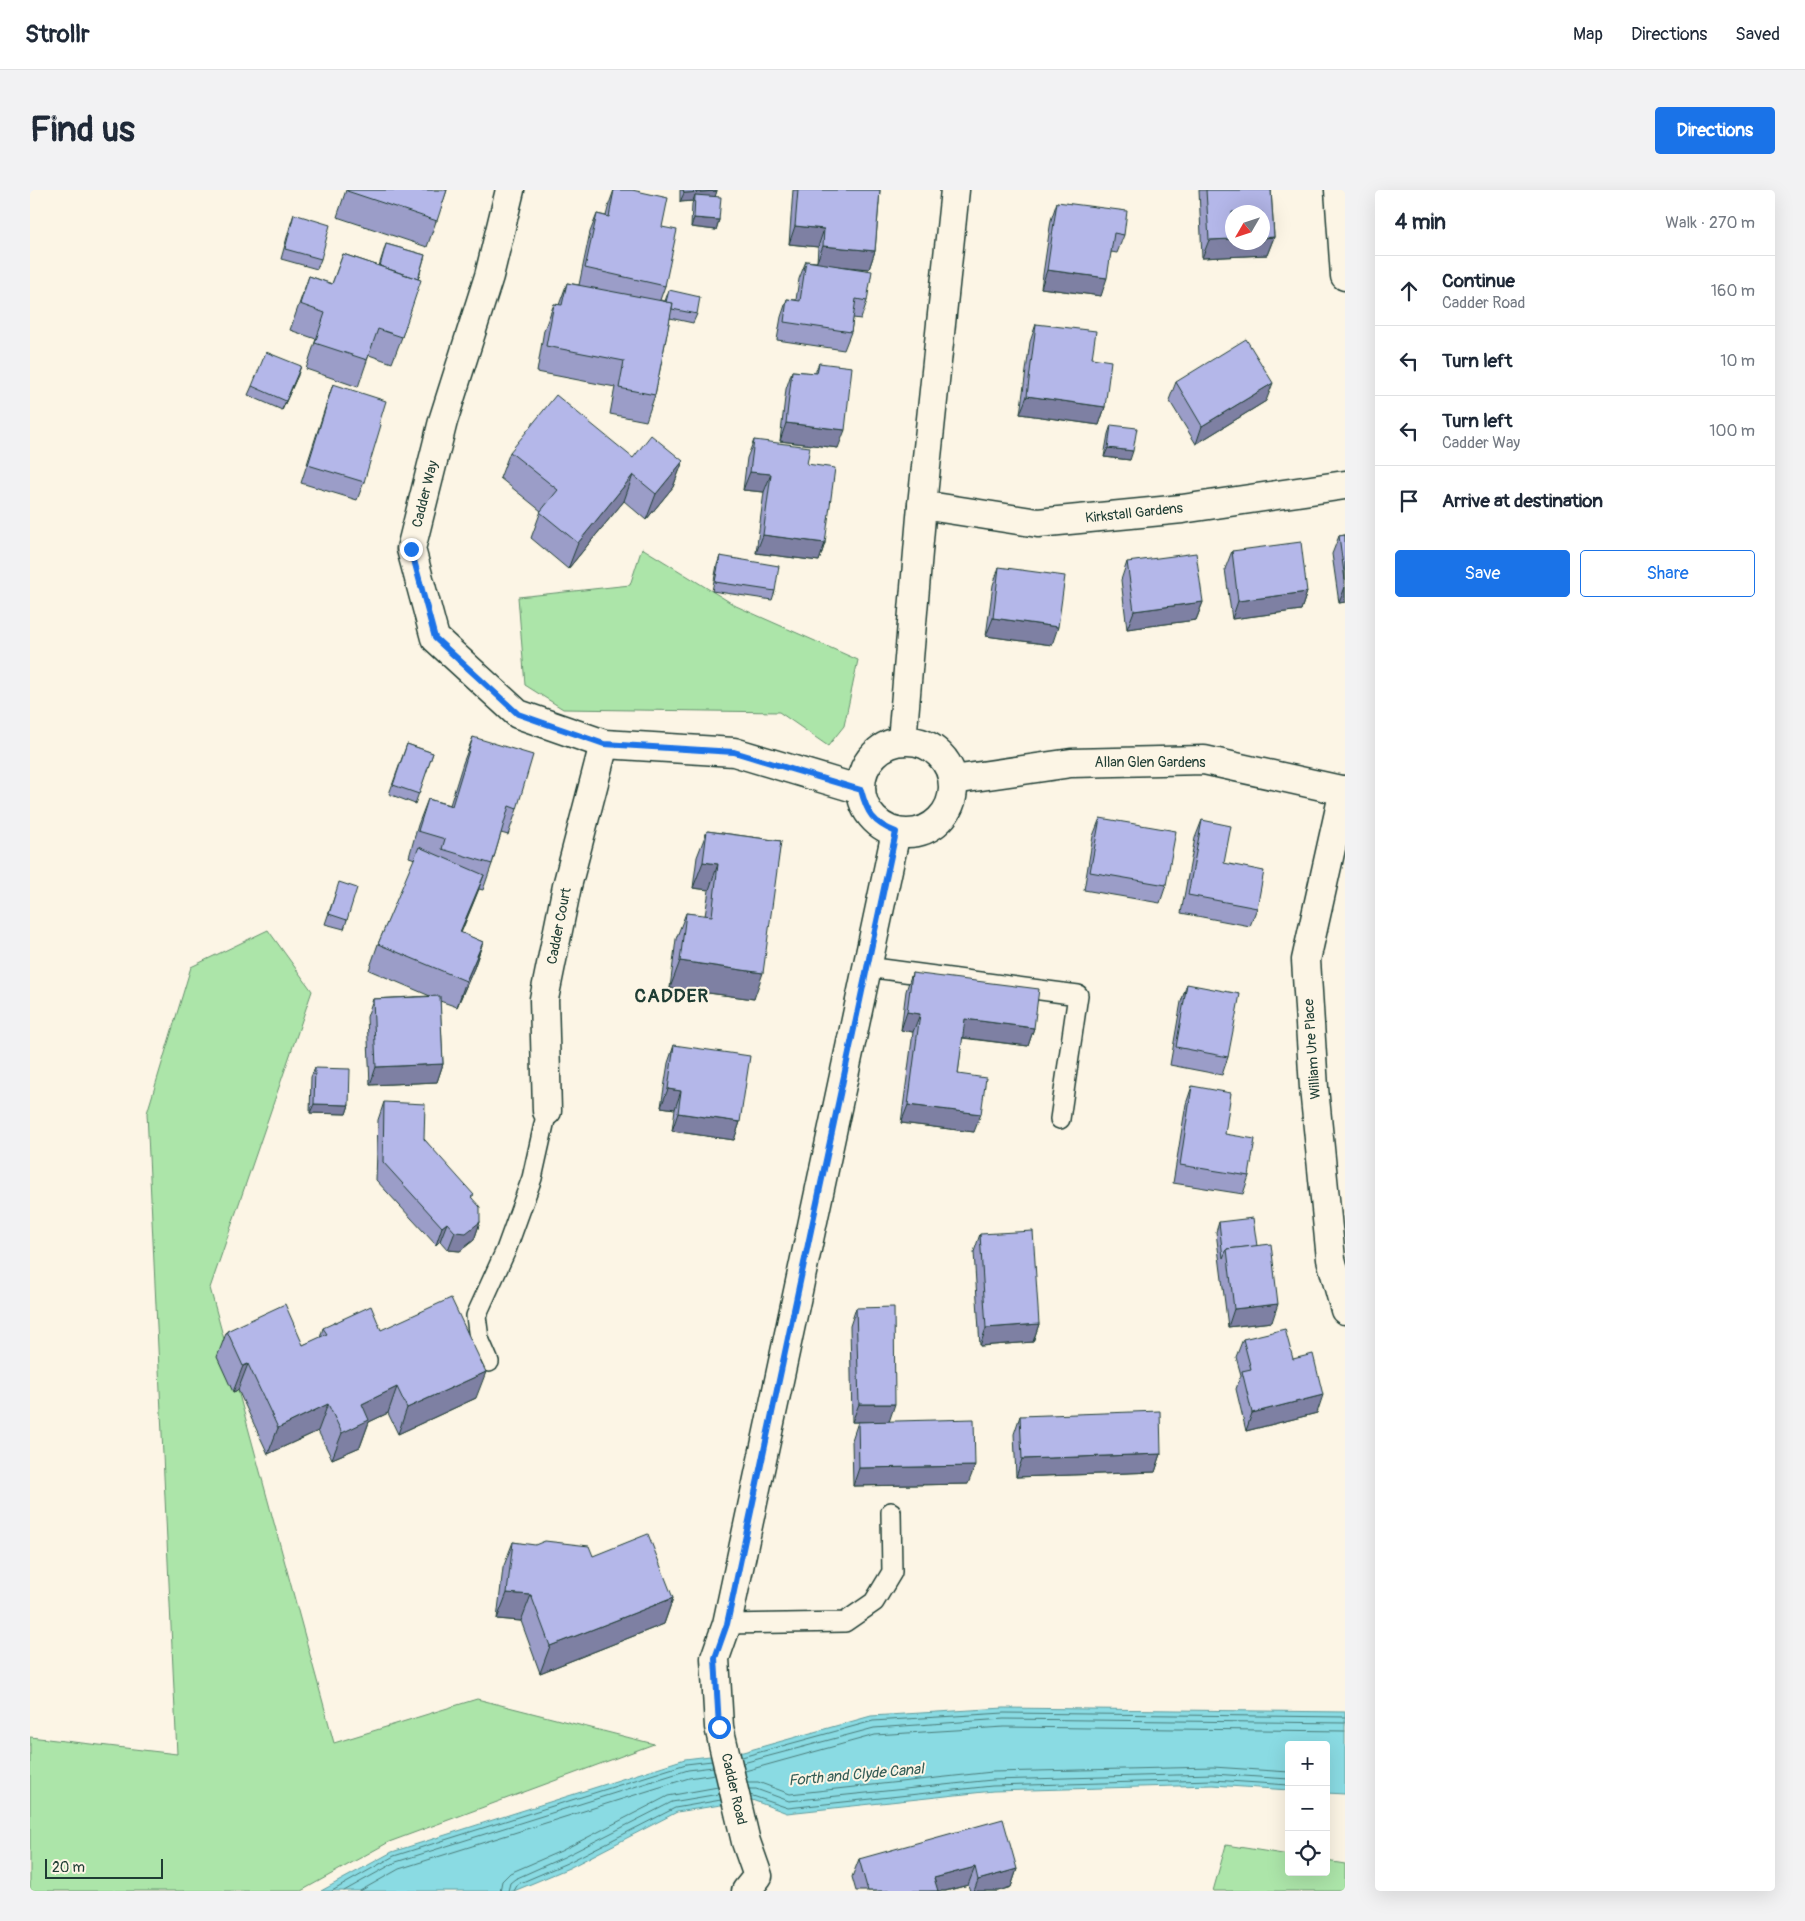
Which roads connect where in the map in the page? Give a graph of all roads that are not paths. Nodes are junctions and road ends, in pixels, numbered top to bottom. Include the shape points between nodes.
1 (510, 190) edge
2 (955, 190) edge
3 (1338, 190) edge
4 (1345, 276) edge
5 (1345, 485) edge
6 (922, 505) junction
7 (902, 741) junction
8 (604, 744) junction
9 (953, 780) junction
10 (861, 790) junction
11 (1344, 790) edge
12 (896, 832) junction
13 (868, 967) junction
14 (547, 1111) joint
15 (1060, 1119) dead end
16 (1345, 1310) edge
17 (489, 1362) dead end
18 (891, 1512) dead end
19 (727, 1624) junction
20 (746, 1891) edge

1 - 8 street, Cadder Way via 489,276 443,421 411,549 435,638 518,714
2 - 6 street
3 - 4 street
5 - 6 street, Kirkstall Gardens via 1182,509 1038,523
6 - 7 street
7 - 9 street via 916,742 935,751 949,766
7 - 10 street via 877,752 862,776
8 - 10 street, Cadder Way via 734,752
8 - 14 street, Cadder Court via 567,886 544,999
9 - 11 street, Allan Glen Gardens via 1071,762 1204,760
9 - 12 street via 953,795 939,821 926,830
10 - 12 street via 864,804 872,817
11 - 16 street, William Ure Place via 1306,960 1314,1088 1331,1259
12 - 13 street, Cadder Road
13 - 15 lane via 1078,995
13 - 19 street, Cadder Road
14 - 17 lane via 532,1178 506,1250 476,1316 479,1340
18 - 19 lane via 892,1572 874,1602 845,1622
19 - 20 street, Cadder Road via 715,1658 719,1727 746,1842 758,1876

